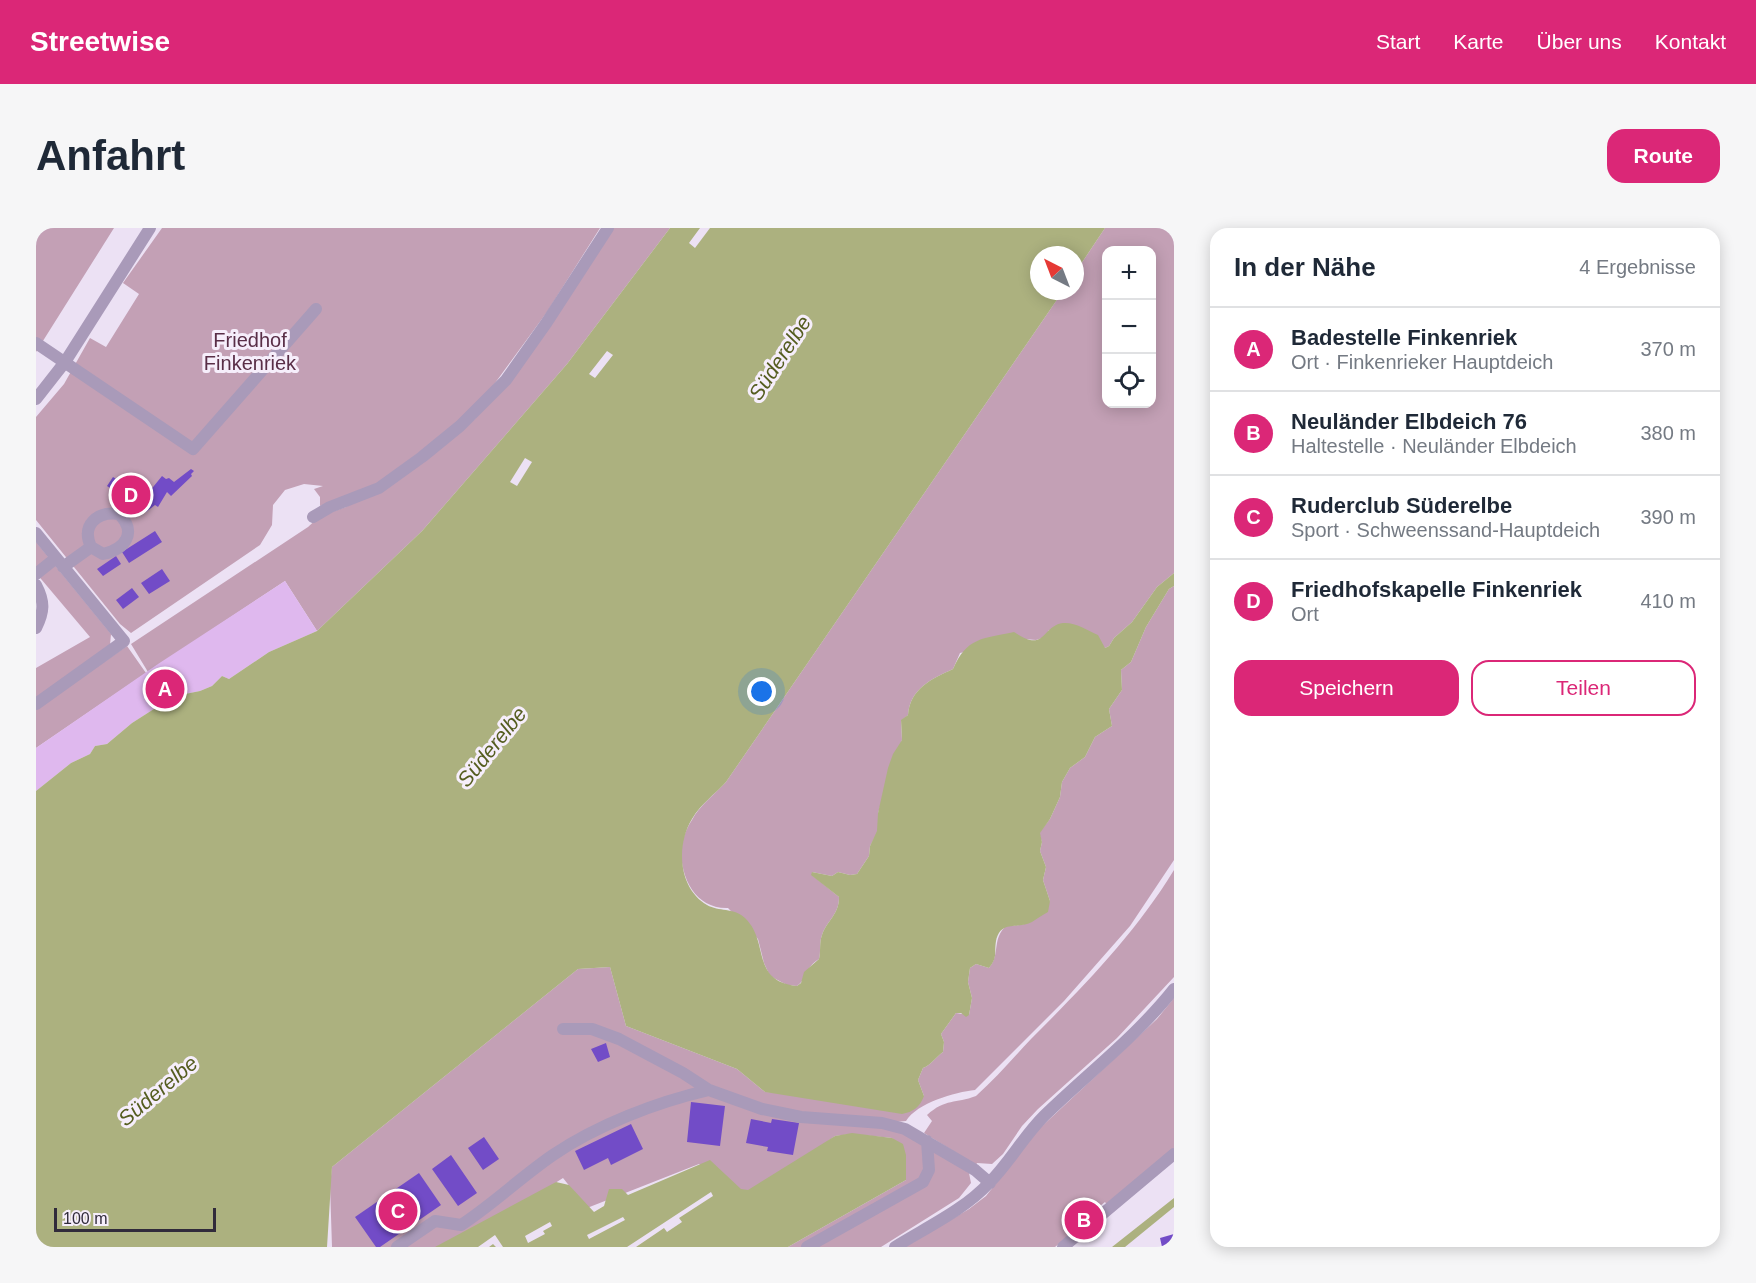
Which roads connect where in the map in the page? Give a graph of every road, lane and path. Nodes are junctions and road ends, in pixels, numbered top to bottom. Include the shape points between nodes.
1 (150, 228) edge
2 (608, 228) edge
3 (316, 309) dead end
4 (36, 343) edge
5 (64, 362) junction
6 (36, 399) edge
7 (313, 517) dead end
8 (36, 533) edge
9 (91, 547) dead end
10 (60, 562) junction
11 (36, 574) edge
12 (36, 585) edge
13 (36, 628) edge
14 (36, 704) edge
15 (1174, 989) edge
16 (563, 1029) dead end
17 (709, 1090) junction
18 (927, 1141) junction
19 (1174, 1154) edge
20 (990, 1183) junction
21 (1066, 1246) edge
22 (398, 1247) edge
23 (807, 1247) edge
24 (896, 1247) edge

1 - 5 street
2 - 7 street via 506,380 460,426 379,488
3 - 5 street via 193,449
4 - 5 street
5 - 6 street
8 - 10 street
9 - 10 street
10 - 11 street
10 - 14 street via 124,641
12 - 13 street via 44,604
15 - 20 street via 1140,1028 1030,1130
16 - 17 street via 592,1029 619,1039
17 - 18 street via 762,1109 801,1117 882,1123
17 - 22 street via 623,1117 553,1155 461,1225 435,1221
18 - 20 street
18 - 23 street via 929,1170 923,1182
19 - 21 street
20 - 24 street via 968,1202

